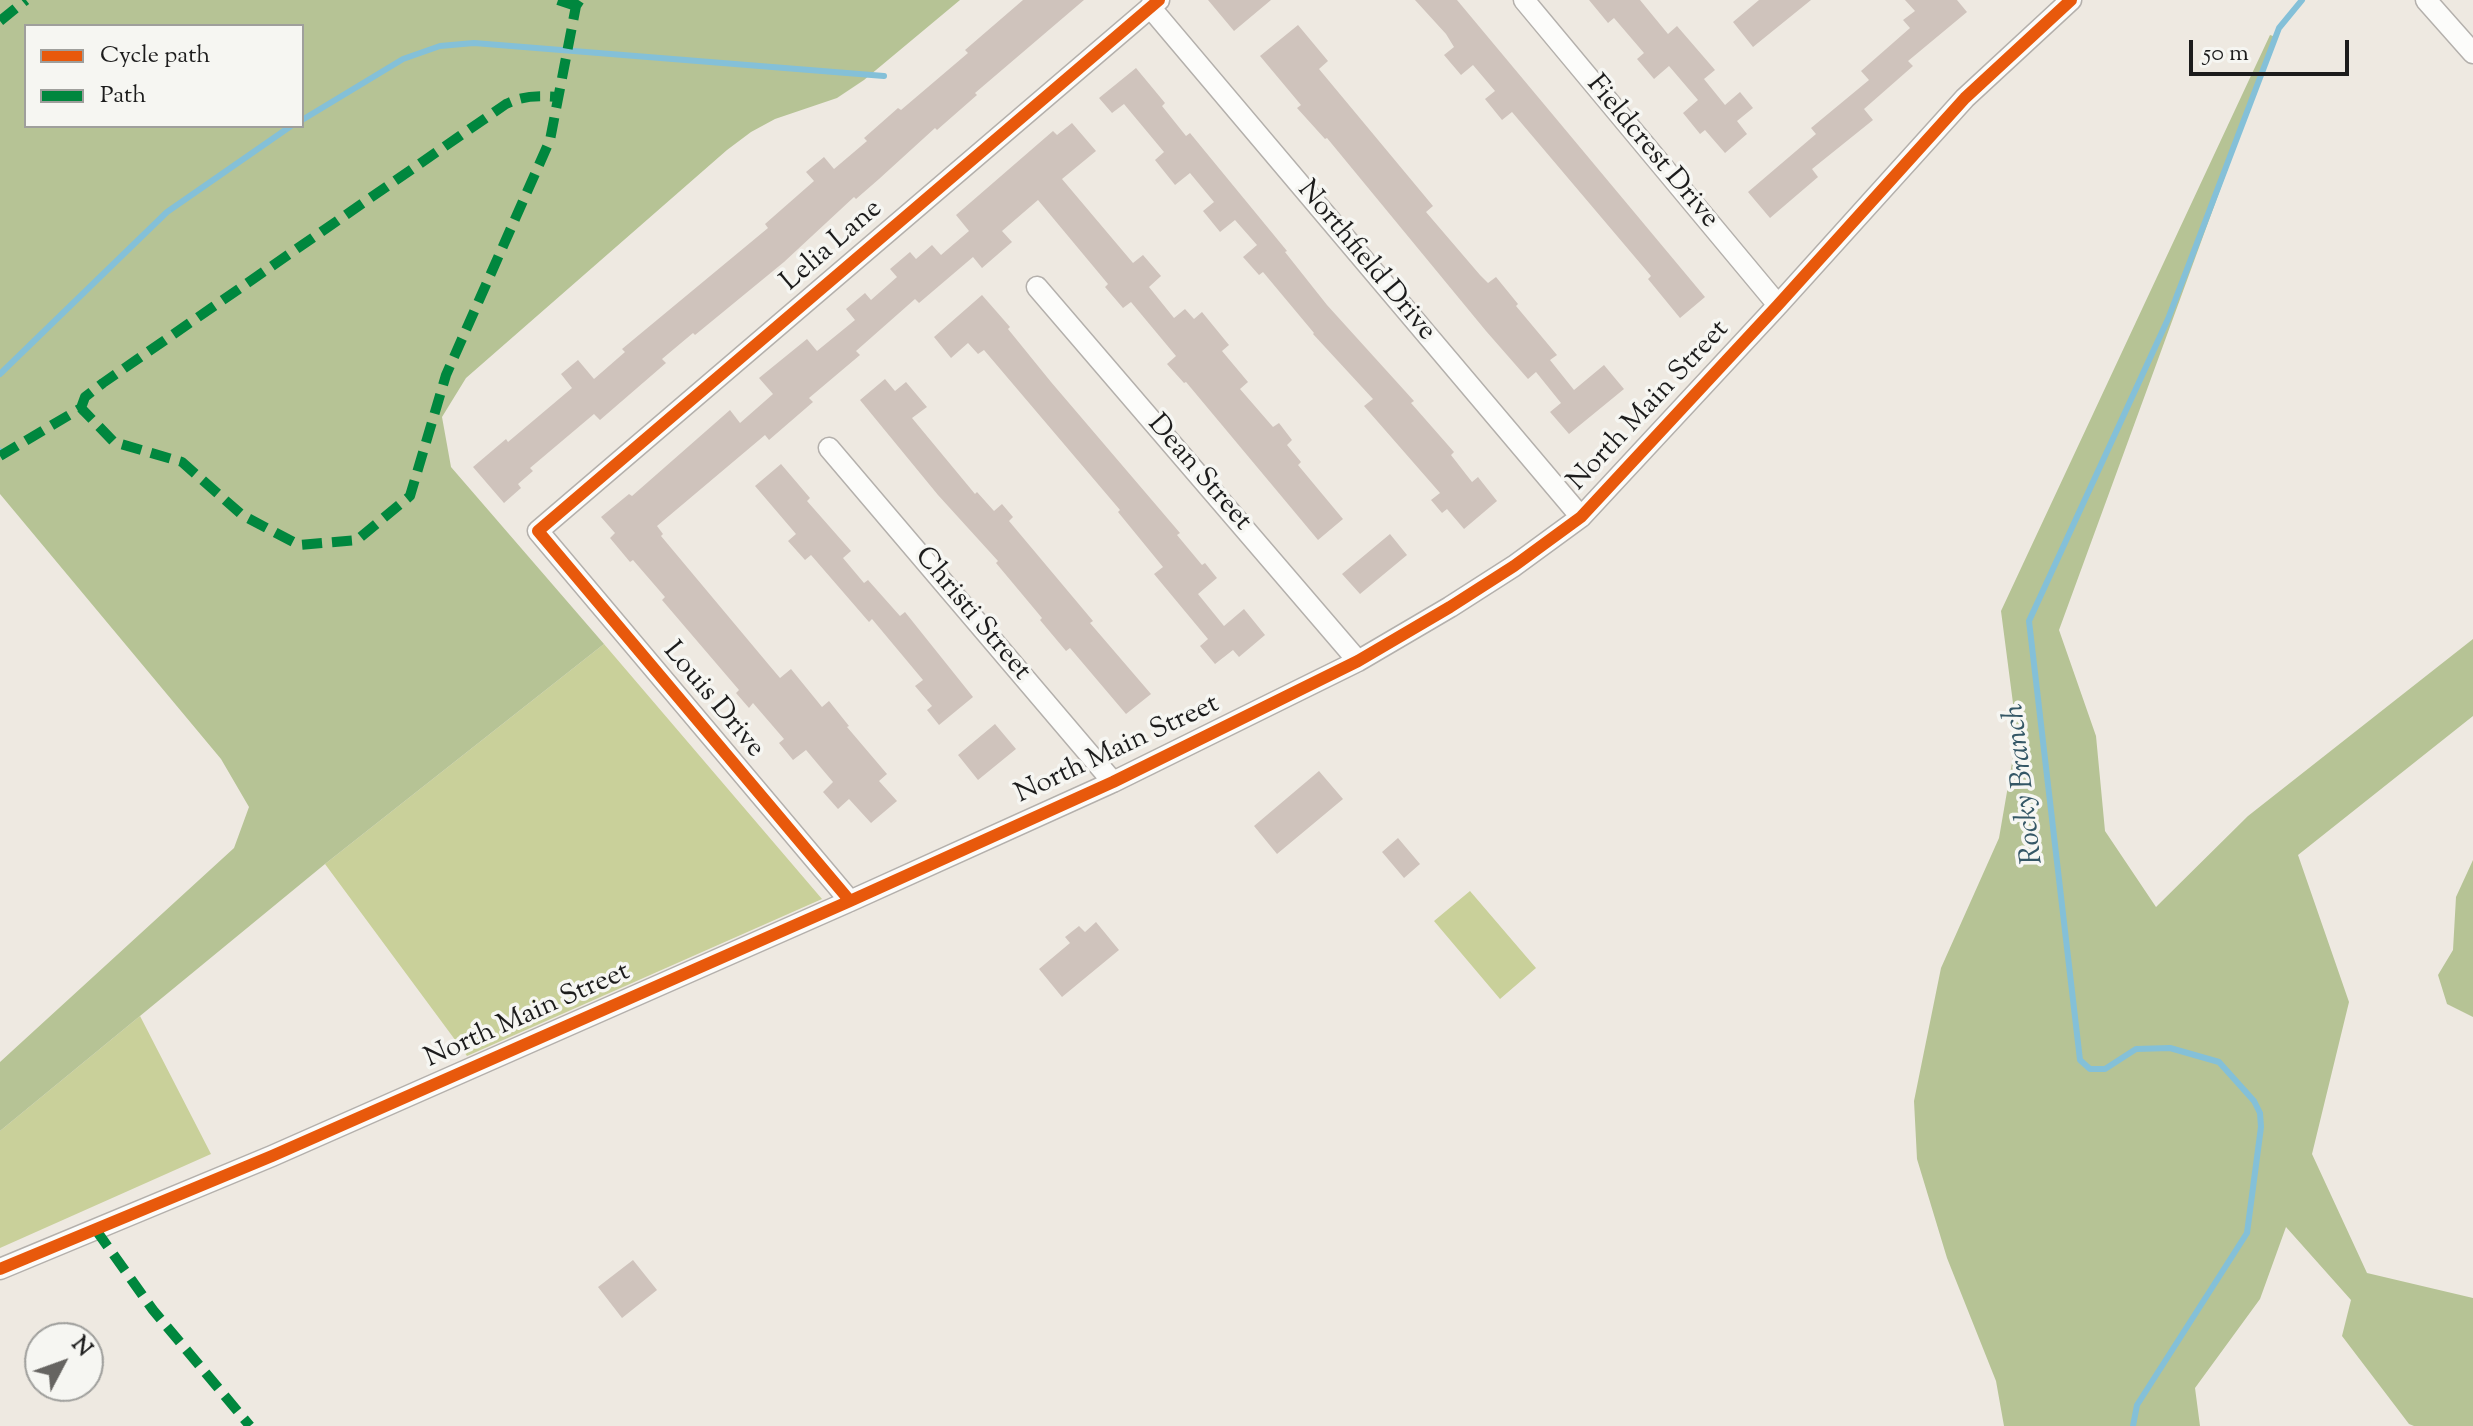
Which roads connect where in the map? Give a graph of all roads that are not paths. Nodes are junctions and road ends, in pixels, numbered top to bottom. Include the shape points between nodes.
1 (1524, 0) edge
2 (2071, 0) edge
3 (2426, 0) edge
4 (1154, 4) edge
5 (2473, 53) edge
6 (1037, 287) dead end
7 (1778, 305) junction
8 (829, 448) dead end
9 (1581, 517) junction
10 (538, 531) joint
11 (1358, 661) junction
12 (1113, 782) junction
13 (850, 901) junction
14 (0, 1269) edge

1 - 7 street, Fieldcrest Drive
2 - 7 street, North Main Street via 1965,98
3 - 5 street
4 - 9 street, Northfield Drive
4 - 10 street, Lelia Lane
6 - 11 street, Dean Street
7 - 9 street, North Main Street
8 - 12 street, Christi Street
9 - 11 street, North Main Street via 1514,566
10 - 13 street, Louis Drive
11 - 12 street, North Main Street
12 - 13 street, North Main Street
13 - 14 street, North Main Street via 272,1156

